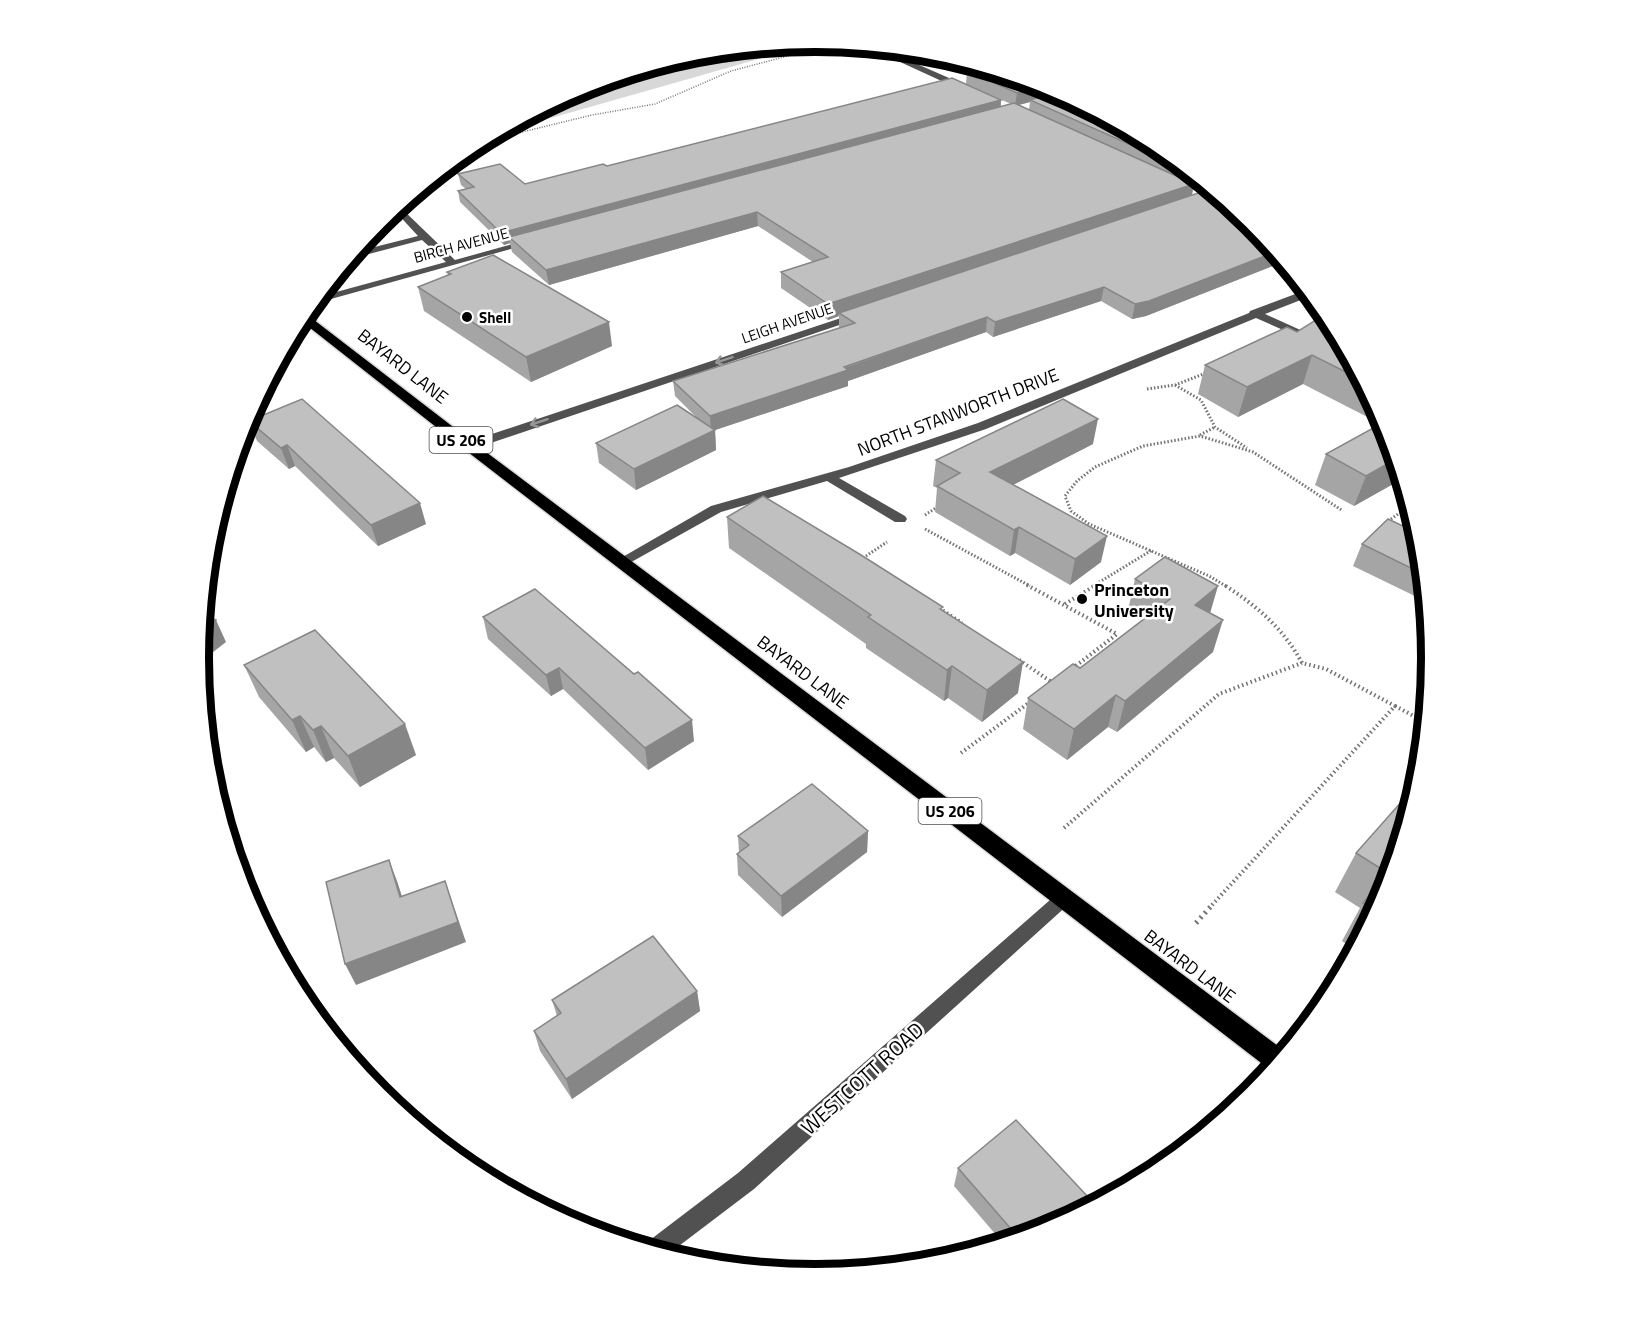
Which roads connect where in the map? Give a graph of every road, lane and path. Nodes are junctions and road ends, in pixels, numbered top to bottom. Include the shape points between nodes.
1 (800, 53) edge
2 (901, 59) dead end
3 (975, 94) edge
4 (511, 135) edge
5 (403, 214) edge
6 (424, 237) junction
7 (544, 238) edge
8 (365, 252) edge
9 (453, 263) junction
10 (1300, 296) edge
11 (329, 297) edge
12 (869, 312) edge
13 (1254, 313) junction
14 (311, 322) edge
15 (1316, 341) edge
16 (1207, 372) dead end
17 (1175, 385) junction
18 (1143, 390) dead end
19 (1215, 427) junction
20 (1200, 436) junction
21 (469, 446) junction
22 (1253, 452) junction
23 (829, 477) junction
24 (948, 501) edge
25 (1343, 511) dead end
26 (1402, 511) edge
27 (907, 521) junction
28 (1382, 525) edge
29 (1152, 550) junction
30 (854, 552) edge
31 (863, 558) junction
32 (621, 562) junction
33 (873, 565) edge
34 (933, 604) edge
35 (1065, 604) junction
36 (963, 624) edge
37 (1014, 657) edge
38 (1302, 663) junction
39 (1072, 669) edge
40 (1044, 690) edge
41 (1035, 697) edge
42 (1395, 706) junction
43 (1418, 718) edge
44 (961, 753) dead end
45 (1064, 828) dead end
46 (1064, 898) junction
47 (1196, 923) dead end
48 (1272, 1057) edge
49 (662, 1245) edge

1 - 4 path via 731,71 655,104
2 - 3 street
5 - 6 street
6 - 8 street
6 - 9 street
7 - 9 street, BIRCH AVENUE
9 - 11 street, BIRCH AVENUE
10 - 13 street, NORTH STANWORTH DRIVE
12 -> 21 street, LEIGH AVENUE
13 - 15 street
13 - 23 street, NORTH STANWORTH DRIVE via 982,426
14 - 21 highway, BAYARD LANE / US 206
16 - 17 path
17 - 18 path
17 - 19 path via 1201,400
19 - 20 path
19 - 22 path
20 - 22 path
20 - 29 path via 1143,446 1095,467 1065,496 1071,511 1089,524
21 - 32 highway, BAYARD LANE / US 206
22 - 25 path
23 - 27 street
23 - 32 street, NORTH STANWORTH DRIVE via 716,509
24 - 27 path
26 - 28 path
27 - 31 path
27 - 35 path
29 - 35 path
29 - 38 path via 1209,576 1253,603 1291,642
30 - 31 path
31 - 33 path
32 - 46 highway, BAYARD LANE / US 206
34 - 36 path
35 - 39 path via 1117,634
37 - 40 path via 1054,683
38 - 42 path via 1326,669
38 - 45 path via 1219,694
41 - 44 path
42 - 43 path
42 - 47 path
46 - 48 highway, BAYARD LANE / US 206
46 - 49 street, WESTCOTT ROAD via 746,1181

